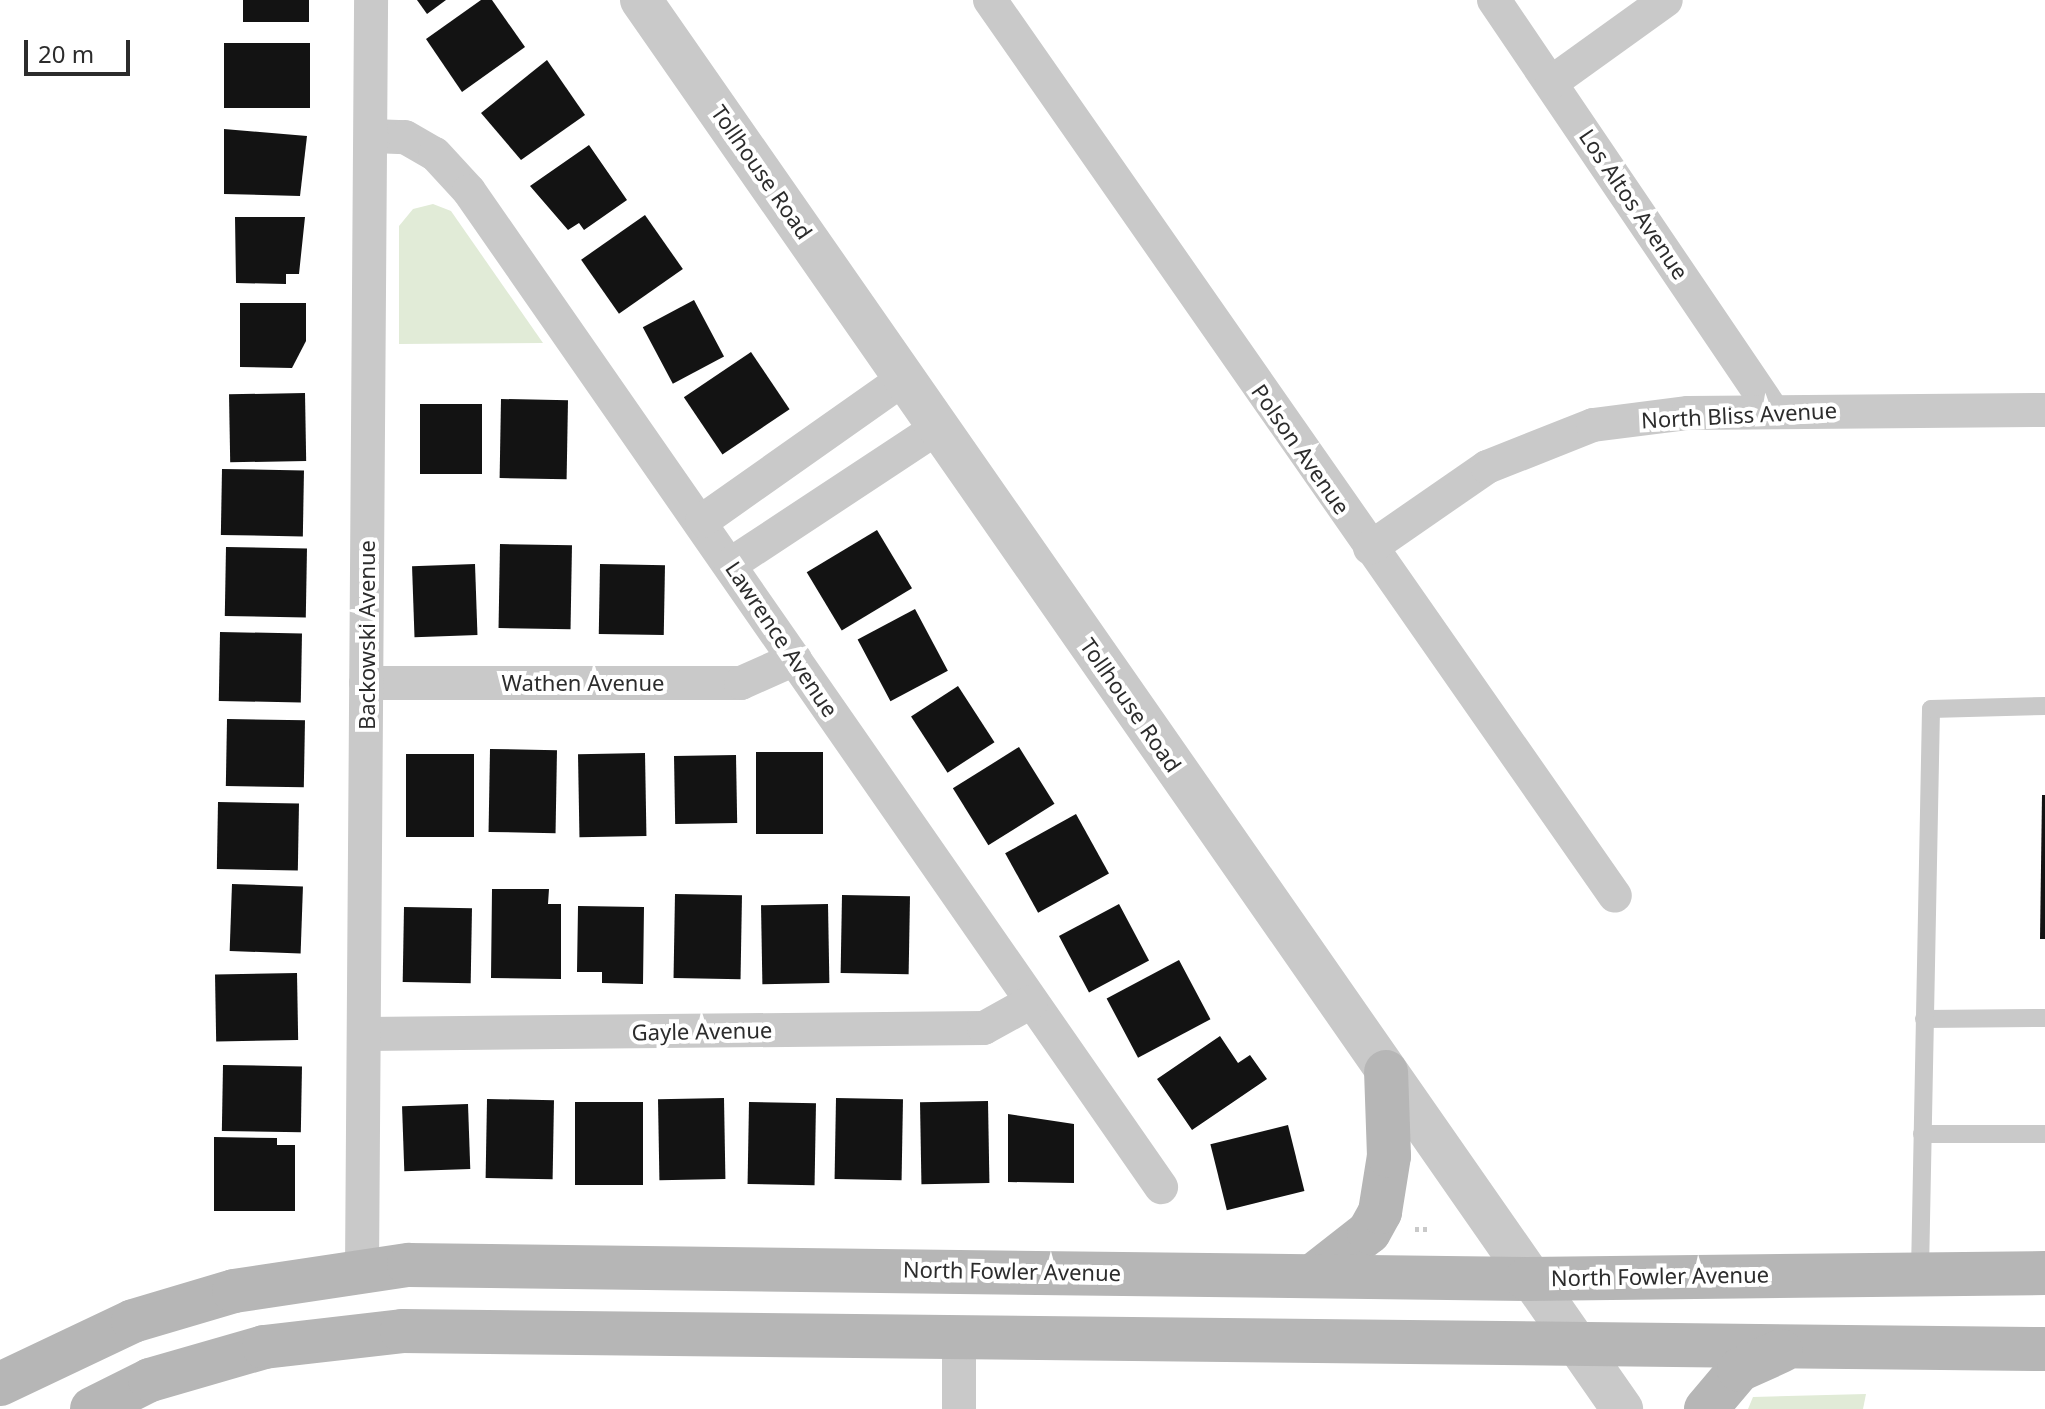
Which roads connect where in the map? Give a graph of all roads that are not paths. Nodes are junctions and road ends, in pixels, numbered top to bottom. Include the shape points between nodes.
1 (371, 0) edge
2 (641, 0) edge
3 (990, 0) edge
4 (1494, 0) edge
5 (1666, 0) edge
6 (1552, 82) junction
7 (372, 136) junction
8 (905, 378) junction
9 (1772, 410) junction
10 (2045, 410) edge
11 (939, 427) junction
12 (702, 521) junction
13 (1370, 548) junction
14 (731, 564) junction
15 (795, 659) junction
16 (366, 683) junction
17 (2045, 706) edge
18 (1615, 896) dead end
19 (1031, 1002) junction
20 (2045, 1018) edge
21 (1924, 1019) junction
22 (366, 1034) junction
23 (1386, 1072) junction
24 (1922, 1134) junction
25 (2045, 1134) edge
26 (1161, 1187) dead end
27 (362, 1269) junction
28 (1920, 1272) junction
29 (2045, 1273) edge
30 (1315, 1274) junction
31 (1527, 1279) junction
32 (959, 1338) junction
33 (1580, 1349) junction
34 (1786, 1349) junction
35 (2045, 1349) edge
36 (0, 1384) edge
37 (92, 1409) edge
38 (959, 1409) edge
39 (1622, 1409) edge
40 (1706, 1409) edge

1 - 7 street, Backowski Avenue
2 - 8 street, Tollhouse Road
3 - 13 street, Polson Avenue
4 - 6 street, Los Altos Avenue
5 - 6 street
6 - 9 street, Los Altos Avenue
7 - 12 street, Lawrence Avenue via 405,137 435,154 469,191
7 - 16 street, Backowski Avenue
8 - 11 street, Tollhouse Road
8 - 12 street
9 - 10 street, North Bliss Avenue
9 - 13 street, North Bliss Avenue via 1593,425 1487,467
11 - 14 street
11 - 23 street, Tollhouse Road
12 - 14 street, Lawrence Avenue
13 - 18 street, Polson Avenue
14 - 15 street, Lawrence Avenue
15 - 16 street, Wathen Avenue via 741,683
15 - 19 street, Lawrence Avenue
16 - 22 street, Backowski Avenue
17 - 21 lane via 1931,709
19 - 22 street, Gayle Avenue via 984,1028
19 - 26 street, Lawrence Avenue
20 - 21 lane
21 - 24 lane
22 - 27 street, Backowski Avenue
23 - 30 main road via 1389,1156 1380,1212 1369,1232
23 - 31 street, Tollhouse Road
24 - 25 lane
24 - 28 lane
27 - 30 main road, North Fowler Avenue
27 - 36 main road, North Fowler Avenue via 234,1291 133,1321
28 - 29 main road, North Fowler Avenue
28 - 31 main road, North Fowler Avenue
30 - 31 main road, North Fowler Avenue
31 - 33 street, Tollhouse Road
32 - 33 main road
32 - 37 main road via 402,1331 264,1347 150,1380
32 - 38 street
33 - 34 main road
33 - 39 street, Tollhouse Road
34 - 35 main road
34 - 40 main road via 1739,1370

